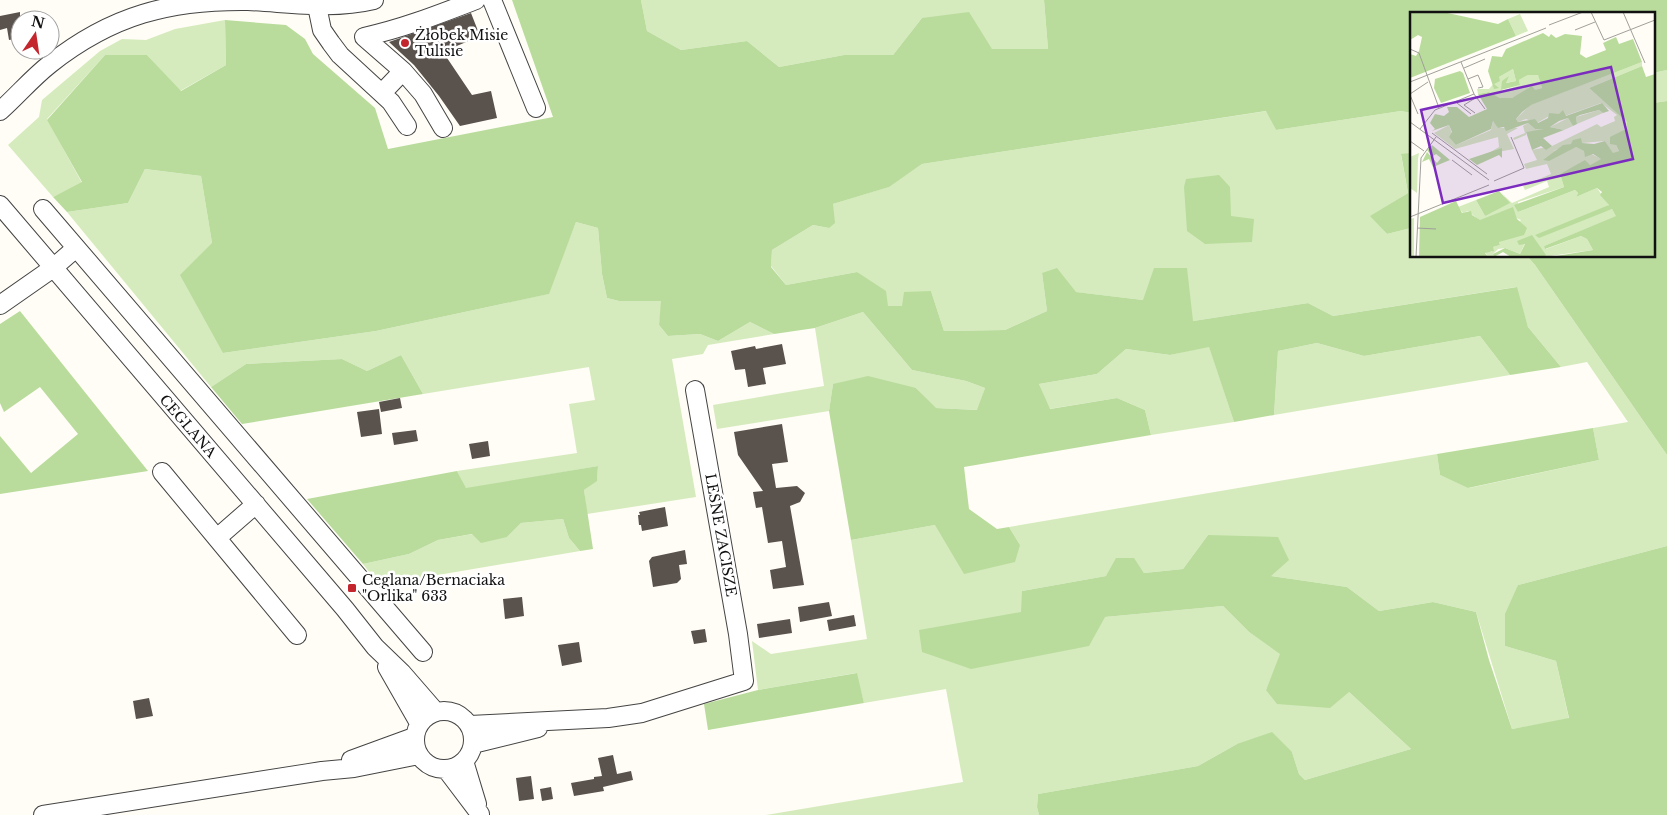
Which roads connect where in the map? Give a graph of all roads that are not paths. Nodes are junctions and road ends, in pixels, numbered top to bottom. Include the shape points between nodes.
1 (374, 0) edge
2 (476, 0) edge
3 (492, 0) edge
4 (149, 5) edge
5 (317, 6) junction
6 (404, 71) junction
7 (382, 93) junction
8 (536, 108) dead end
9 (0, 112) edge
10 (407, 126) dead end
11 (443, 128) dead end
12 (0, 205) edge
13 (43, 209) dead end
14 (76, 248) junction
15 (53, 268) junction
16 (0, 305) edge
17 (695, 390) dead end
18 (162, 472) dead end
19 (256, 504) junction
20 (216, 538) junction
21 (297, 636) dead end
22 (376, 647) junction
23 (423, 652) dead end
24 (435, 711) junction
25 (565, 720) junction
26 (470, 725) junction
27 (416, 730) junction
28 (473, 744) junction
29 (419, 756) junction
30 (464, 761) junction
31 (446, 769) junction
32 (322, 771) junction
33 (43, 815) edge

1 - 5 street
2 - 6 street via 398,29 364,37
3 - 8 street
4 - 5 street via 217,0
4 - 9 street via 69,50
5 - 7 street via 322,30 330,43
6 - 7 street
6 - 11 street via 423,94
7 - 10 street
12 - 15 street, CEGLANA
13 - 14 street
14 - 15 street
14 - 23 street
15 - 16 street
15 - 19 street, CEGLANA
17 - 25 street, LEŚNE ZACISZE via 744,681 642,713
18 - 20 street
19 - 20 street
19 - 22 street, CEGLANA
20 - 21 street
22 - 24 street, CEGLANA
22 - 27 street, CEGLANA
24 - 26 street via 455,712
24 - 27 street via 426,716
25 - 26 street
25 - 28 street
26 - 28 street
27 - 29 street via 415,747
27 - 32 street
28 - 30 street
29 - 31 street via 436,768
29 - 32 street
30 - 31 street
30 - 31 street via 480,814
32 - 33 street

